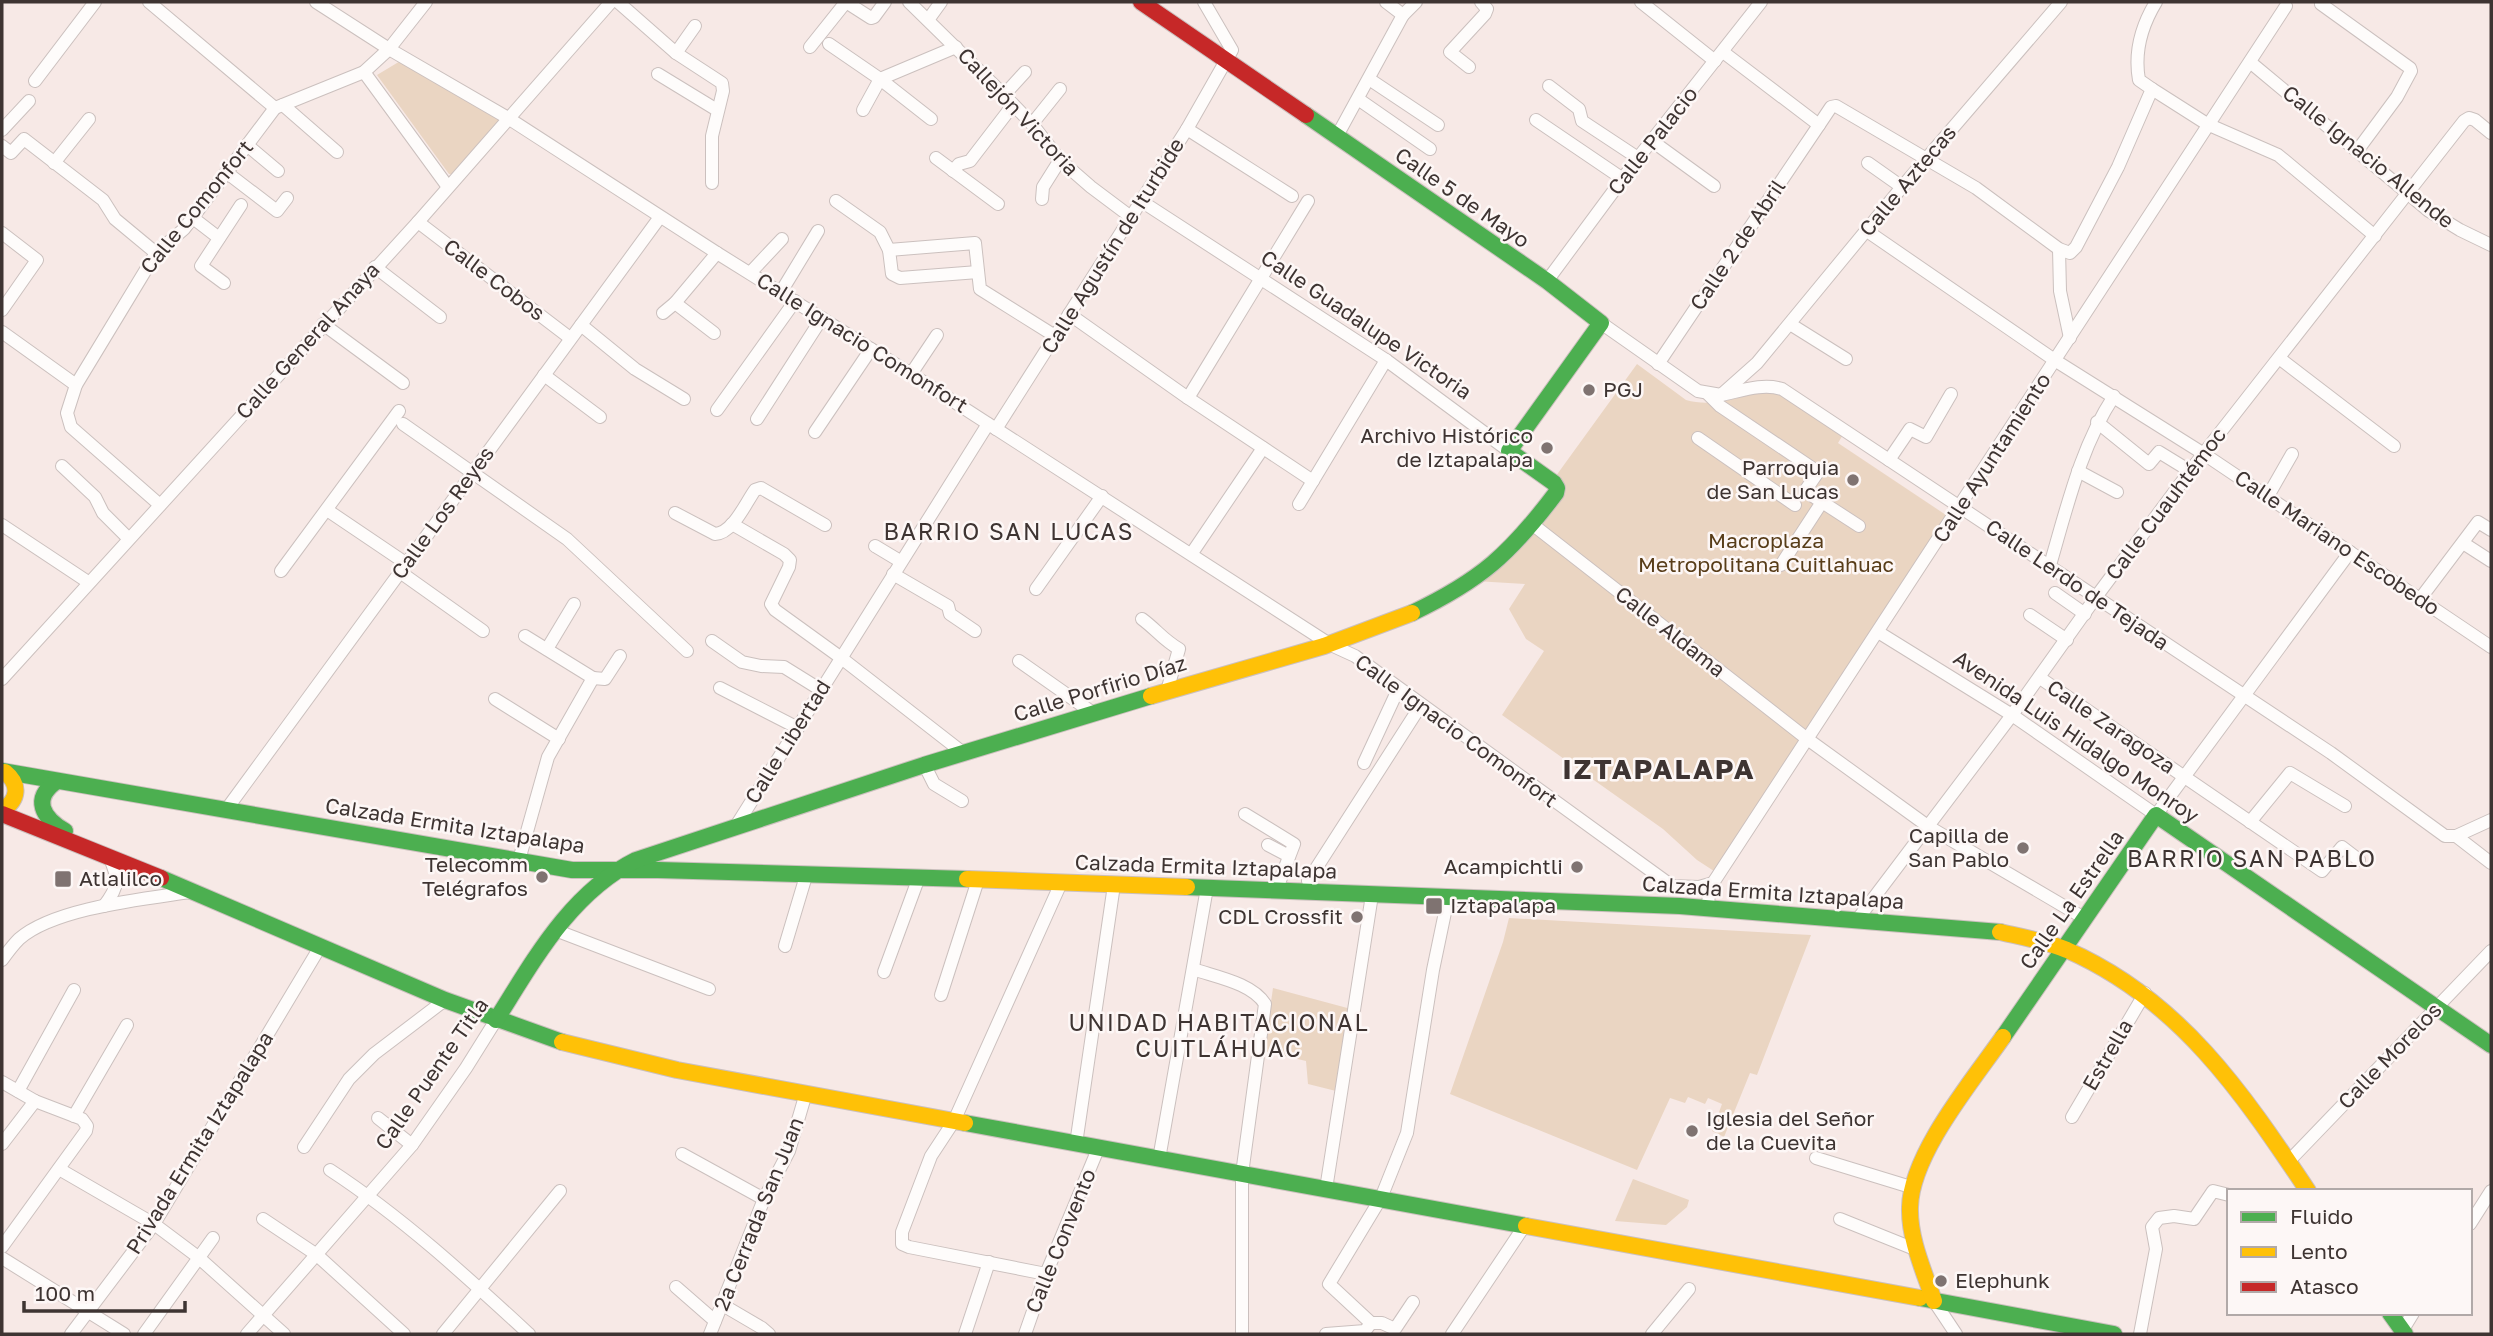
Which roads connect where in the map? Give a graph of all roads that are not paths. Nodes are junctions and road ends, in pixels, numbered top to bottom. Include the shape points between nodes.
1 (95, 2) edge
2 (149, 2) edge
3 (316, 2) edge
4 (426, 2) edge
5 (611, 2) edge
6 (618, 2) edge
7 (846, 2) edge
8 (885, 2) edge
9 (909, 2) edge
10 (941, 2) edge
11 (1141, 2) edge
12 (1204, 2) edge
13 (1386, 2) edge
14 (1416, 2) edge
15 (1481, 2) edge
16 (1641, 2) edge
17 (1761, 2) edge
18 (2061, 2) edge
19 (2156, 2) edge
20 (2322, 2) edge
21 (2286, 6) dead end
22 (1403, 15) junction
23 (928, 20) junction
24 (695, 26) dead end
25 (829, 44) dead end
26 (810, 47) dead end
27 (956, 47) junction
28 (389, 49) junction
29 (676, 54) junction
30 (1719, 57) junction
31 (1226, 61) junction
32 (2250, 62) junction
33 (1469, 67) dead end
34 (364, 72) junction
35 (1025, 72) dead end
36 (658, 74) dead end
37 (880, 79) junction
38 (1369, 79) junction
39 (35, 81) dead end
40 (1549, 86) dead end
41 (1060, 89) dead end
42 (2152, 89) junction
43 (1357, 99) junction
44 (1009, 100) junction
45 (29, 101) dead end
46 (279, 106) junction
47 (717, 110) junction
48 (863, 110) dead end
49 (508, 118) junction
50 (89, 119) dead end
51 (931, 119) dead end
52 (1536, 120) dead end
53 (1032, 124) junction
54 (2207, 124) junction
55 (1438, 125) dead end
56 (1819, 125) junction
57 (1187, 129) junction
58 (2, 130) edge
59 (2491, 133) edge
60 (1337, 136) junction
61 (1652, 141) junction
62 (247, 145) junction
63 (2, 146) edge
64 (1430, 149) dead end
65 (2357, 151) junction
66 (337, 152) dead end
67 (936, 158) dead end
68 (1638, 158) junction
69 (1926, 159) junction
70 (1060, 160) junction
71 (54, 163) junction
72 (1868, 163) dead end
73 (278, 171) dead end
74 (953, 171) junction
75 (226, 172) junction
76 (1623, 179) junction
77 (712, 183) dead end
78 (1714, 186) dead end
79 (448, 187) junction
80 (1902, 187) junction
81 (2408, 194) junction
82 (1292, 195) dead end
83 (287, 198) dead end
84 (1042, 199) dead end
85 (836, 201) dead end
86 (1141, 201) junction
87 (1308, 201) dead end
88 (998, 204) dead end
89 (241, 205) dead end
90 (660, 217) junction
91 (1131, 217) junction
92 (192, 218) junction
93 (418, 222) junction
94 (818, 231) dead end
95 (1867, 231) junction
96 (2, 233) edge
97 (2375, 236) junction
98 (219, 238) junction
99 (782, 239) dead end
100 (2491, 245) edge
101 (2059, 249) junction
102 (889, 250) junction
103 (156, 253) junction
104 (717, 253) junction
105 (375, 267) junction
106 (978, 272) junction
107 (750, 273) junction
108 (1261, 279) junction
109 (1547, 281) junction
110 (224, 283) dead end
111 (781, 292) junction
112 (795, 301) junction
113 (675, 303) junction
114 (1578, 305) junction
115 (2, 310) edge
116 (663, 313) dead end
117 (1069, 314) junction
118 (440, 317) dead end
119 (822, 318) junction
120 (1601, 323) junction
121 (323, 324) junction
122 (1790, 324) junction
123 (581, 325) junction
124 (2, 332) edge
125 (714, 333) dead end
126 (937, 335) dead end
127 (1055, 336) junction
128 (570, 338) junction
129 (2070, 338) junction
130 (1587, 343) junction
131 (871, 349) junction
132 (2279, 358) junction
133 (1846, 359) dead end
134 (1386, 360) junction
135 (2056, 361) junction
136 (1658, 364) junction
137 (911, 374) junction
138 (544, 375) junction
139 (403, 383) dead end
140 (76, 385) junction
141 (1715, 394) junction
142 (1951, 394) dead end
143 (2114, 396) junction
144 (1188, 398) junction
145 (684, 399) dead end
146 (717, 410) dead end
147 (600, 417) dead end
148 (757, 419) dead end
149 (2097, 422) junction
150 (992, 426) junction
151 (815, 432) dead end
152 (1698, 438) dead end
153 (2394, 446) dead end
154 (1263, 448) junction
155 (1509, 451) junction
156 (2204, 454) junction
157 (2292, 454) dead end
158 (1889, 460) junction
159 (62, 466) dead end
160 (2078, 471) junction
161 (2190, 471) junction
162 (472, 472) junction
163 (1313, 481) junction
164 (1805, 491) junction
165 (2117, 492) dead end
166 (1556, 493) joint
167 (1102, 496) junction
168 (2268, 496) junction
169 (1822, 502) junction
170 (1299, 504) dead end
171 (160, 505) junction
172 (1960, 508) junction
173 (327, 510) junction
174 (675, 513) dead end
175 (732, 524) junction
176 (1532, 524) junction
177 (2, 525) edge
178 (825, 525) dead end
179 (1859, 526) dead end
180 (2491, 530) edge
181 (128, 538) junction
182 (2463, 543) junction
183 (875, 545) dead end
184 (2350, 552) junction
185 (1192, 553) junction
186 (900, 561) junction
187 (2491, 561) edge
188 (1782, 565) dead end
189 (2050, 565) junction
190 (403, 568) junction
191 (281, 571) dead end
192 (893, 574) junction
193 (88, 582) junction
194 (1036, 589) dead end
195 (2055, 593) dead end
196 (2096, 597) junction
197 (2420, 599) junction
198 (574, 604) dead end
199 (2085, 614) junction
200 (2030, 615) dead end
201 (1142, 619) dead end
202 (975, 631) dead end
203 (483, 632) dead end
204 (1878, 632) junction
205 (525, 636) dead end
206 (712, 640) dead end
207 (2067, 640) junction
208 (2491, 647) edge
209 (547, 649) junction
210 (1338, 649) junction
211 (687, 651) dead end
212 (620, 656) dead end
213 (840, 657) junction
214 (1019, 661) dead end
215 (593, 678) junction
216 (2040, 678) junction
217 (2, 679) edge
218 (720, 688) dead end
219 (821, 690) junction
220 (1167, 691) junction
221 (1396, 694) junction
222 (2243, 695) junction
223 (495, 699) dead end
224 (1419, 708) junction
225 (1093, 713) junction
226 (2012, 716) junction
227 (798, 728) junction
228 (559, 738) junction
229 (1808, 739) junction
230 (962, 752) junction
231 (1364, 763) dead end
232 (924, 764) junction
233 (3, 772) edge
234 (2183, 776) junction
235 (57, 781) junction
236 (962, 801) dead end
237 (2345, 806) dead end
238 (226, 810) junction
239 (2, 812) edge
240 (1245, 814) dead end
241 (2155, 815) junction
242 (2491, 820) edge
243 (2250, 822) junction
244 (736, 827) junction
245 (1928, 827) junction
246 (2456, 836) junction
247 (82, 844) junction
248 (1268, 845) dead end
249 (109, 856) junction
250 (1289, 856) junction
251 (519, 860) junction
252 (2359, 860) dead end
253 (2491, 863) edge
254 (620, 869) junction
255 (806, 876) junction
256 (919, 877) junction
257 (978, 880) junction
258 (1308, 881) dead end
259 (1061, 883) junction
260 (1713, 883) junction
261 (1114, 885) junction
262 (1207, 888) junction
263 (1276, 891) junction
264 (192, 892) junction
265 (1372, 895) junction
266 (1448, 898) junction
267 (104, 906) junction
268 (1680, 906) junction
269 (1713, 911) junction
270 (2084, 918) junction
271 (1857, 920) junction
272 (555, 930) junction
273 (785, 946) dead end
274 (320, 947) junction
275 (2063, 949) junction
276 (2491, 951) edge
277 (2, 960) edge
278 (1193, 969) junction
279 (884, 972) dead end
280 (709, 989) dead end
281 (74, 990) dead end
282 (2144, 993) junction
283 (941, 995) dead end
284 (445, 1000) junction
285 (2435, 1007) junction
286 (495, 1020) junction
287 (127, 1025) dead end
288 (2491, 1045) edge
289 (2, 1082) edge
290 (18, 1091) junction
291 (806, 1093) junction
292 (35, 1101) junction
293 (74, 1116) junction
294 (2072, 1117) dead end
295 (378, 1118) dead end
296 (954, 1121) junction
297 (2, 1144) edge
298 (1076, 1144) junction
299 (412, 1145) junction
300 (303, 1147) dead end
301 (1098, 1149) junction
302 (682, 1154) dead end
303 (1816, 1158) dead end
304 (1159, 1159) junction
305 (2289, 1161) junction
306 (59, 1169) junction
307 (330, 1171) dead end
308 (1242, 1174) junction
309 (1914, 1188) junction
310 (1326, 1189) junction
311 (2307, 1189) edge
312 (560, 1191) dead end
313 (2491, 1191) edge
314 (2227, 1194) edge
315 (368, 1196) junction
316 (1381, 1198) junction
317 (764, 1199) junction
318 (263, 1219) dead end
319 (1840, 1219) dead end
320 (2472, 1221) edge
321 (154, 1224) junction
322 (1525, 1225) junction
323 (213, 1238) dead end
324 (2, 1247) edge
325 (1917, 1250) junction
326 (317, 1255) junction
327 (198, 1257) junction
328 (2, 1258) edge
329 (989, 1262) junction
330 (1046, 1274) junction
331 (676, 1287) dead end
332 (480, 1289) junction
333 (1689, 1289) dead end
334 (1934, 1301) junction
335 (1413, 1302) dead end
336 (721, 1304) junction
337 (88, 1311) junction
338 (263, 1315) junction
339 (2391, 1315) edge
340 (2412, 1315) edge
341 (715, 1321) junction
342 (1371, 1322) junction
343 (1657, 1333) edge
344 (2404, 1333) edge
345 (71, 1334) edge
346 (124, 1334) edge
347 (144, 1334) edge
348 (247, 1334) edge
349 (284, 1334) edge
350 (404, 1334) edge
351 (443, 1334) edge
352 (529, 1334) edge
353 (710, 1334) edge
354 (769, 1334) edge
355 (965, 1334) edge
356 (1025, 1334) edge
357 (1242, 1334) edge
358 (1326, 1334) edge
359 (1452, 1334) edge
360 (1956, 1334) edge
361 (2115, 1334) edge
362 (2140, 1334) edge

1 - 39 street
2 - 46 street
3 - 28 street, Calle Ignacio Comonfort
4 - 28 street
5 - 49 street, Calle General Anaya
6 - 29 street
7 - 8 street via 871,18
7 - 26 street
9 - 23 street, Callejón Victoria
10 - 23 street
11 - 31 main road, Calle 5 de Mayo
12 - 31 street via 1232,50
13 - 22 street
14 - 22 street
15 - 33 street via 1485,14 1450,52
16 - 30 street
17 - 30 street, Calle Palacio
18 - 69 street, Calle Aztecas
19 - 42 street via 2139,43 2137,68 2138,79
20 - 65 street via 2411,72
21 - 32 street, Calle Ayuntamiento
22 - 38 street
23 - 27 street, Callejón Victoria
24 - 29 street
25 - 37 street
27 - 37 street
27 - 44 street, Callejón Victoria
28 - 34 street
28 - 49 street, Calle Ignacio Comonfort
29 - 47 street via 722,83
30 - 56 street
30 - 61 street, Calle Palacio
31 - 57 street, Calle Agustín de Iturbide
31 - 60 main road, Calle 5 de Mayo
32 - 54 street, Calle Ayuntamiento
32 - 65 street, Calle Ignacio Allende
34 - 46 street
34 - 79 street
35 - 44 street
36 - 47 street
37 - 48 street
37 - 51 street
38 - 43 street
38 - 55 street
40 - 68 street via 1579,109 1582,121
41 - 53 street
42 - 54 street
42 - 101 street via 2076,247 2070,253
43 - 60 street
43 - 64 street
44 - 53 street, Callejón Victoria
44 - 74 street via 970,161
45 - 58 street
46 - 62 street, Calle Comonfort
46 - 66 street
47 - 77 street
49 - 79 street, Calle General Anaya
49 - 90 street, Calle Ignacio Comonfort
50 - 71 street
52 - 76 street
53 - 70 street, Callejón Victoria
54 - 97 street via 2278,155
54 - 129 street, Calle Ayuntamiento
56 - 69 street via 1833,105
56 - 136 street, Calle 2 de Abril
57 - 82 street
57 - 86 street, Calle Agustín de Iturbide
59 - 81 street, Calle Cuauhtémoc via 2475,120 2464,121
60 - 109 main road, Calle 5 de Mayo
61 - 68 street, Calle Palacio
61 - 78 street
62 - 73 street
62 - 75 street, Calle Comonfort
63 - 71 street via 11,153 24,139
65 - 81 street, Calle Ignacio Allende
67 - 74 street
68 - 76 street, Calle Palacio
69 - 80 street, Calle Aztecas
69 - 101 street via 1976,188
70 - 84 street via 1043,187
70 - 91 street, Callejón Victoria
71 - 103 street via 103,200 115,219
72 - 80 street
74 - 88 street
75 - 83 street via 277,211
75 - 92 street, Calle Comonfort
76 - 109 street, Calle Palacio
79 - 93 street, Calle General Anaya
80 - 95 street, Calle Aztecas
81 - 97 street, Calle Cuauhtémoc
81 - 100 street, Calle Ignacio Allende
85 - 102 street via 880,232
86 - 91 street, Calle Agustín de Iturbide
86 - 108 street, Calle Guadalupe Victoria
87 - 108 street
89 - 98 street
90 - 104 street, Calle Ignacio Comonfort
90 - 123 street, Calle Los Reyes
91 - 117 street, Calle Agustín de Iturbide
92 - 98 street
92 - 103 street, Calle Comonfort
93 - 105 street, Calle General Anaya
93 - 128 street, Calle Cobos
94 - 111 street
95 - 122 street, Calle Aztecas
95 - 135 street, Calle Mariano Escobedo
96 - 115 street via 37,260
97 - 132 street, Calle Cuauhtémoc
98 - 110 street via 201,266
99 - 107 street
101 - 129 street via 2060,291
102 - 106 street via 892,274 900,278
102 - 106 street via 975,243
103 - 140 street, Calle Comonfort
104 - 107 street, Calle Ignacio Comonfort
104 - 113 street
105 - 118 street
105 - 121 street, Calle General Anaya
106 - 127 street via 979,289
107 - 111 street, Calle Ignacio Comonfort
108 - 134 street, Calle Guadalupe Victoria
108 - 144 street
109 - 114 main road, Calle 5 de Mayo
111 - 112 street, Calle Ignacio Comonfort
112 - 119 street, Calle Ignacio Comonfort
112 - 146 street
113 - 116 street
113 - 125 street
114 - 120 main road, Calle 5 de Mayo
114 - 130 main road
117 - 127 street, Calle Agustín de Iturbide
117 - 144 street
119 - 131 street, Calle Ignacio Comonfort
119 - 148 street
120 - 130 main road
120 - 136 street, Calle 5 de Mayo
121 - 139 street
121 - 171 street, Calle General Anaya
122 - 133 street
122 - 141 street, Calle Aztecas via 1757,363
123 - 128 street, Calle Los Reyes
123 - 145 street via 635,369
124 - 140 street
126 - 137 street
127 - 150 street, Calle Agustín de Iturbide
128 - 138 street, Calle Los Reyes
129 - 135 street, Calle Ayuntamiento
130 - 155 main road
131 - 137 street, Calle Ignacio Comonfort
131 - 151 street
132 - 153 street
132 - 156 street, Calle Cuauhtémoc
134 - 155 street, Calle Guadalupe Victoria
134 - 163 street
135 - 143 street, Calle Mariano Escobedo
135 - 172 street, Calle Ayuntamiento
136 - 141 street, Calle 5 de Mayo via 1699,391
137 - 150 street, Calle Ignacio Comonfort
138 - 147 street
138 - 162 street, Calle Los Reyes
140 - 171 street, Calle Comonfort via 67,413 71,426
141 - 158 street, Calle Lerdo de Tejada via 1771,386 1782,389
141 - 164 street, Calle 5 de Mayo via 1720,406 1818,472
142 - 158 street via 1926,438 1910,429
143 - 149 street
143 - 156 street, Calle Mariano Escobedo
144 - 154 street
149 - 160 street
149 - 161 street via 2149,464 2159,452
150 - 167 street, Calle Ignacio Comonfort
150 - 186 street, Calle Libertad
152 - 164 street via 1795,506
154 - 163 street
154 - 185 street
155 - 166 main road, Calle Guadalupe Victoria via 1554,484
156 - 161 street, Calle Cuauhtémoc
156 - 168 street, Calle Mariano Escobedo
157 - 168 street
158 - 172 street, Calle Lerdo de Tejada
159 - 181 street
160 - 165 street
160 - 189 street
161 - 196 street, Calle Cuauhtémoc
162 - 173 street via 401,418
162 - 190 street, Calle Los Reyes
162 - 211 street via 567,539
163 - 170 street
164 - 169 street
166 - 176 main road, Calle Porfirio Díaz
167 - 185 street, Calle Ignacio Comonfort
167 - 194 street
168 - 184 street, Calle Mariano Escobedo
169 - 179 street
169 - 188 street
171 - 181 street, Calle General Anaya
172 - 189 street, Calle Lerdo de Tejada
172 - 204 street, Calle Ayuntamiento
173 - 190 street
173 - 191 street
174 - 175 street via 715,534 722,534
175 - 178 street via 761,488
175 - 213 street via 790,560 771,604
176 - 210 main road, Calle Porfirio Díaz via 1515,546 1471,582
176 - 229 street, Calle Aldama
177 - 193 street
180 - 182 street via 2478,522
181 - 193 street, Calle General Anaya
182 - 187 street
182 - 197 street
183 - 186 street
184 - 197 street, Calle Mariano Escobedo
184 - 222 street, Calle La Estrella
185 - 210 street, Calle Ignacio Comonfort
186 - 192 street, Calle Libertad
189 - 196 street, Calle Lerdo de Tejada
190 - 203 street
190 - 238 street, Calle Los Reyes
192 - 202 street via 948,606 950,614
192 - 213 street, Calle Libertad
193 - 217 street, Calle General Anaya
195 - 199 street
196 - 199 street, Calle Cuauhtémoc
196 - 222 street, Calle Lerdo de Tejada
197 - 208 street, Calle Mariano Escobedo
198 - 209 street
199 - 207 street, Calle Cuauhtémoc
200 - 207 street
201 - 220 street via 1179,649
204 - 226 street, Avenida Luis Hidalgo Monroy
204 - 229 street, Calle Ayuntamiento
205 - 209 street
206 - 219 street via 742,662 784,667
207 - 216 street, Calle Cuauhtémoc
209 - 215 street
210 - 220 main road, Calle Porfirio Díaz
210 - 221 street, Calle Ignacio Comonfort
210 - 224 street, Calle Ignacio Comonfort via 1355,656
212 - 215 street via 605,679
213 - 219 street, Calle Libertad
213 - 230 street, Calle Libertad
214 - 225 street
215 - 228 street
216 - 226 street, Calle Cuauhtémoc
216 - 234 street, Calle Zaragoza
218 - 227 street
219 - 227 street, Calle Libertad
220 - 225 main road, Calle Porfirio Díaz
221 - 224 street, Calle Ignacio Comonfort
221 - 231 street
222 - 234 street, Calle La Estrella
222 - 246 street, Calle Lerdo de Tejada via 2445,836
223 - 228 street
224 - 258 street
224 - 260 street, Calle Ignacio Comonfort via 1672,886
224 - 268 street, Calle Ignacio Comonfort
225 - 230 main road, Calle Porfirio Díaz
226 - 241 street, Avenida Luis Hidalgo Monroy
226 - 245 street, Calle Cuauhtémoc
227 - 244 street, Calle Libertad
228 - 251 street via 548,757
229 - 245 street, Calle Aldama
229 - 260 street, Calle Ayuntamiento
230 - 232 main road, Calle Porfirio Díaz
232 - 236 street via 934,784
232 - 244 main road, Calle Porfirio Díaz
233 - 235 main road, Calzada Ermita Iztapalapa
233 - 239 main road via 15,782 17,791
234 - 241 street, Calle La Estrella
234 - 243 street, Calle Zaragoza
235 - 238 main road, Calzada Ermita Iztapalapa
235 - 247 main road via 43,796 44,813
237 - 243 street via 2290,774
238 - 251 main road, Calzada Ermita Iztapalapa
239 - 247 main road
240 - 250 street via 1294,844
241 - 270 main road, Calle La Estrella
241 - 285 main road, Avenida Luis Hidalgo Monroy
242 - 246 street
243 - 252 street, Calle Zaragoza via 2322,871 2342,847
244 - 254 main road, Calle Porfirio Díaz
245 - 270 street, Calle Aldama
245 - 271 street, Calle Cuauhtémoc
246 - 253 street, Calle Lerdo de Tejada
247 - 249 main road
248 - 250 street
249 - 264 main road
249 - 267 street via 117,880
250 - 263 street
251 - 254 main road, Calzada Ermita Iztapalapa via 572,870
254 - 255 main road, Calzada Ermita Iztapalapa
254 - 272 main road, Calle Puente Titla via 578,900
255 - 256 main road, Calzada Ermita Iztapalapa
255 - 273 street
256 - 257 main road, Calzada Ermita Iztapalapa
256 - 279 street
257 - 259 main road, Calzada Ermita Iztapalapa
257 - 283 street
259 - 261 main road, Calzada Ermita Iztapalapa
259 - 296 street
260 - 269 street via 1708,905
261 - 262 main road, Calzada Ermita Iztapalapa
261 - 298 street
262 - 263 main road, Calzada Ermita Iztapalapa
262 - 278 street
263 - 265 main road, Calzada Ermita Iztapalapa
264 - 267 street
264 - 274 main road
265 - 266 main road, Calzada Ermita Iztapalapa
265 - 310 street
266 - 268 main road, Calzada Ermita Iztapalapa
266 - 316 street via 1407,1133
267 - 277 street via 39,926
268 - 269 main road, Calzada Ermita Iztapalapa
269 - 271 main road, Calzada Ermita Iztapalapa
270 - 275 main road, Calle La Estrella
271 - 275 main road, Calzada Ermita Iztapalapa via 1988,929
272 - 280 street
272 - 286 main road, Calle Puente Titla
274 - 284 main road
274 - 321 street, Privada Ermita Iztapalapa
275 - 282 main road, Calzada Ermita Iztapalapa
275 - 309 main road, Calle La Estrella via 1939,1130
276 - 285 street, Calle Morelos
278 - 304 street
278 - 308 street via 1241,986 1265,1004
281 - 290 street
282 - 294 street, Estrella
282 - 305 main road, Calzada Ermita Iztapalapa via 2214,1058
284 - 286 main road
284 - 300 street via 349,1079
285 - 288 main road, Avenida Luis Hidalgo Monroy
285 - 305 street, Calle Morelos
286 - 291 main road via 578,1047
286 - 299 street, Calle Puente Titla
287 - 293 street
289 - 290 street
290 - 292 street
291 - 296 main road
291 - 317 street, 2ª Cerrada San Juan via 789,1151
292 - 293 street
292 - 297 street
293 - 306 street via 82,1119 86,1131
295 - 299 street
296 - 298 main road
296 - 329 street via 931,1156 902,1232 902,1244
298 - 301 main road
299 - 315 street, Calle Puente Titla
301 - 304 main road
301 - 330 street, Calle Convento
302 - 317 street
303 - 309 street
304 - 308 main road
305 - 311 main road, Calzada Ermita Iztapalapa
306 - 321 street
306 - 324 street
307 - 315 street
308 - 310 main road
308 - 357 street
309 - 325 main road, Calle La Estrella via 1910,1205
310 - 316 main road
312 - 332 street
313 - 320 street
314 - 362 street via 2213,1191 2194,1219 2160,1218 2152,1227 2156,1249
315 - 326 street, Calle Puente Titla
315 - 332 street
316 - 322 main road
316 - 342 street via 1329,1284
317 - 336 street, 2ª Cerrada San Juan
318 - 326 street
319 - 325 street
321 - 327 street
321 - 337 street, Privada Ermita Iztapalapa
322 - 334 main road
322 - 359 street
323 - 327 street
325 - 334 main road, Calle La Estrella
326 - 338 street, Calle Puente Titla
326 - 350 street
327 - 338 street
327 - 347 street
328 - 337 street
329 - 330 street
329 - 355 street
330 - 356 street, Calle Convento
331 - 341 street
332 - 351 street
332 - 352 street
333 - 343 street
334 - 360 street
334 - 361 main road
335 - 342 street via 1395,1329
336 - 341 street, 2ª Cerrada San Juan
336 - 354 street
337 - 345 street, Privada Ermita Iztapalapa
337 - 346 street
338 - 348 street, Calle Puente Titla
338 - 349 street
339 - 344 main road
340 - 344 street
341 - 353 street, 2ª Cerrada San Juan
342 - 358 street via 1365,1331

